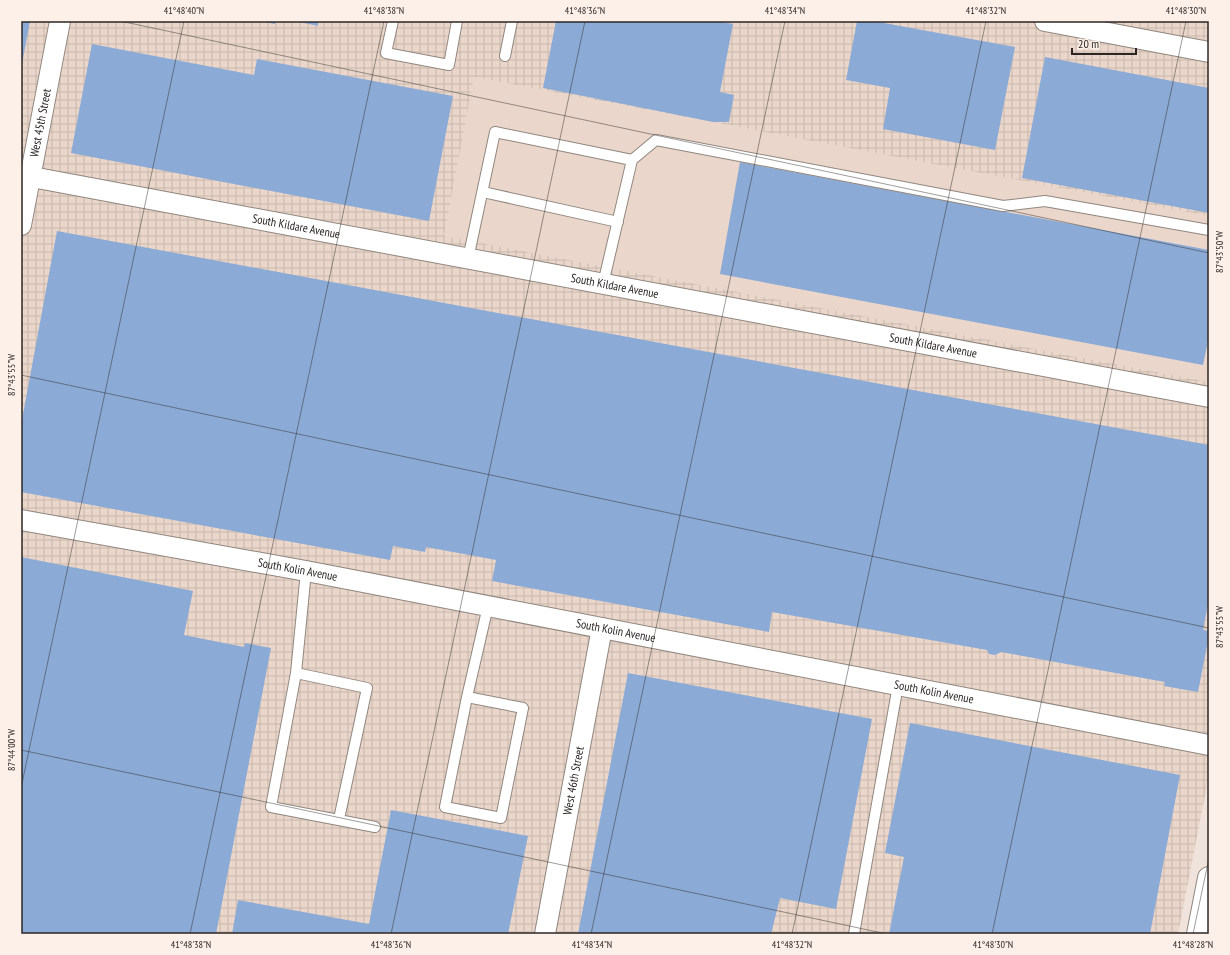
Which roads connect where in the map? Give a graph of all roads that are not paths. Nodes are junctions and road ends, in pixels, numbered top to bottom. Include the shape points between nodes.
1 (60, 21) edge
2 (392, 21) edge
3 (457, 21) edge
4 (512, 21) edge
5 (1045, 21) edge
6 (1209, 52) edge
7 (505, 56) dead end
8 (632, 160) junction
9 (26, 176) edge
10 (483, 192) junction
11 (618, 222) junction
12 (21, 225) edge
13 (1209, 230) edge
14 (468, 259) junction
15 (603, 284) junction
16 (1209, 397) edge
17 (21, 520) edge
18 (306, 571) junction
19 (488, 606) junction
20 (602, 628) junction
21 (296, 673) junction
22 (898, 685) junction
23 (467, 697) junction
24 (1209, 745) edge
25 (340, 820) junction
26 (375, 827) dead end
27 (1209, 878) edge
28 (545, 934) edge
29 (854, 934) edge
30 (1198, 934) edge

1 - 9 street, West 45th Street
2 - 3 lane via 386,53 449,65
4 - 7 lane
5 - 6 street
8 - 10 lane via 495,132
8 - 11 lane
8 - 13 lane via 656,140 1003,206 1045,201
9 - 12 street, West 45th Street
9 - 14 street, South Kildare Avenue
10 - 11 lane
10 - 14 lane
11 - 15 lane
14 - 15 street, South Kildare Avenue
15 - 16 street, South Kildare Avenue
17 - 18 street, South Kolin Avenue
18 - 19 street, South Kolin Avenue
18 - 21 lane
19 - 20 street, South Kolin Avenue
19 - 23 lane
20 - 22 street, South Kolin Avenue
20 - 28 street, West 46th Street
21 - 25 lane via 271,807
21 - 25 lane via 367,688
22 - 24 street, South Kolin Avenue
22 - 29 lane
23 - 23 lane via 445,807 502,818 523,708
25 - 26 lane
27 - 30 main road

